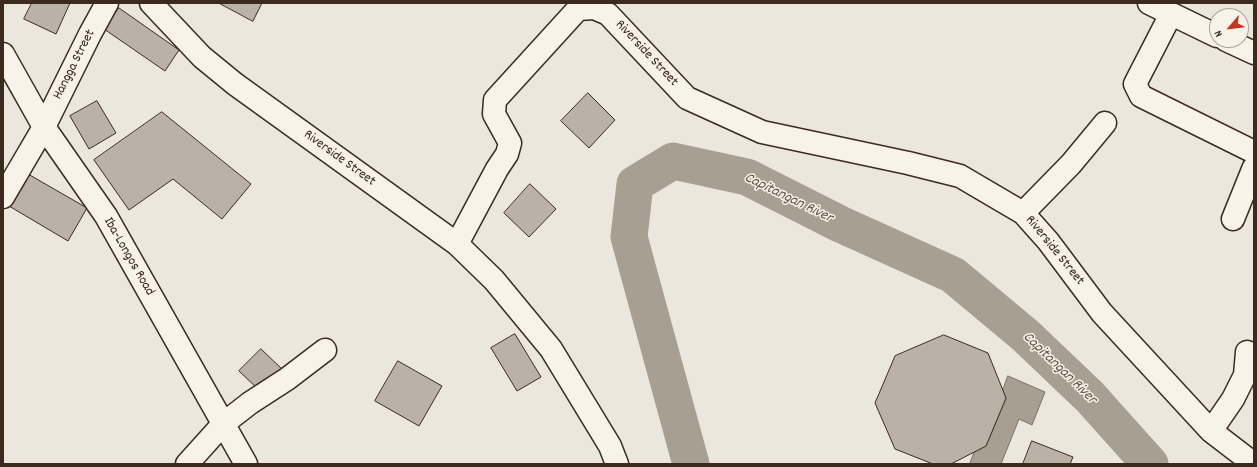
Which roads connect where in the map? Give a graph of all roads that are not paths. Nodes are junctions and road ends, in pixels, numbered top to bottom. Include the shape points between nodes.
1 (107, 3) edge
2 (151, 3) edge
3 (1149, 3) edge
4 (1171, 14) junction
5 (1209, 32) edge
6 (1243, 48) edge
7 (1254, 53) edge
8 (3, 54) edge
9 (1105, 123) dead end
10 (44, 127) junction
11 (1254, 152) edge
12 (1254, 167) edge
13 (3, 197) edge
14 (1023, 213) junction
15 (1233, 219) dead end
16 (457, 244) junction
17 (325, 350) dead end
18 (1247, 352) dead end
19 (223, 424) junction
20 (1211, 431) junction
21 (187, 464) edge
22 (246, 464) edge
23 (617, 464) edge
24 (1254, 464) edge

1 - 10 street, Hangga Street
2 - 16 street, Riverside Street via 202,57 235,84
3 - 4 street
4 - 5 street
4 - 11 street via 1135,84 1141,96
6 - 7 street
8 - 10 street, Iba-Longos Road
9 - 14 street via 1071,164
10 - 13 street, Hangga Street
10 - 19 street, Iba-Longos Road via 106,216
12 - 15 street
14 - 16 street, Riverside Street via 960,176 762,132 687,98 608,14 594,8 578,9 495,100 494,114 510,143 507,154
14 - 20 street, Riverside Street via 1048,241 1102,313
16 - 23 street via 494,280 551,349 610,446
17 - 19 street
18 - 20 street via 1246,375
19 - 21 street
19 - 22 street, Iba-Longos Road
20 - 24 street, Riverside Street

